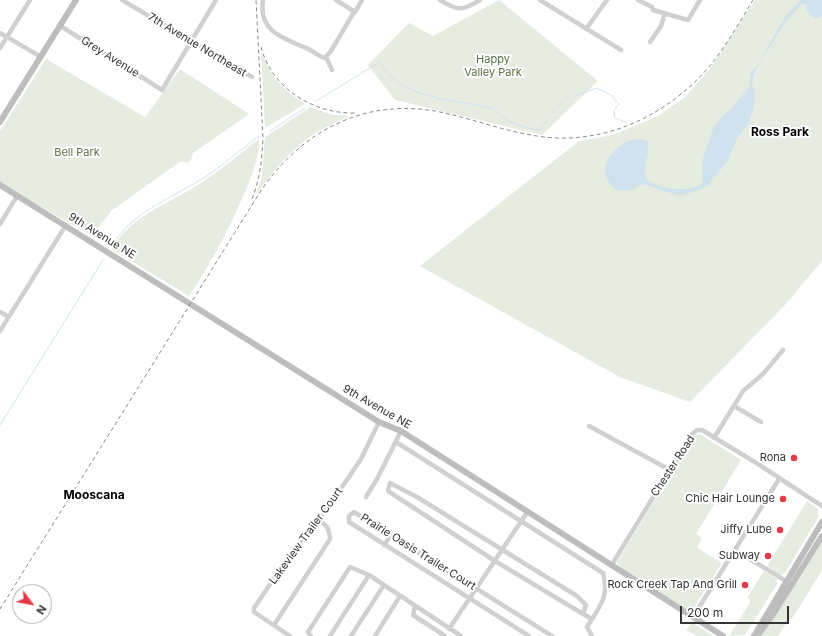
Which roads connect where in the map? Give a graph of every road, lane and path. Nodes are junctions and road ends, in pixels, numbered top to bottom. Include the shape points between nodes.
1 (30, 0) edge
2 (76, 0) edge
3 (122, 0) edge
4 (216, 0) edge
5 (263, 0) edge
6 (336, 0) edge
7 (362, 0) edge
8 (440, 0) edge
9 (480, 0) edge
10 (540, 0) edge
11 (607, 0) edge
12 (638, 0) edge
13 (700, 0) edge
14 (354, 12) junction
15 (665, 13) junction
16 (59, 25) junction
17 (586, 29) junction
18 (0, 33) edge
19 (7, 37) junction
20 (191, 42) junction
21 (650, 42) dead end
22 (0, 48) edge
23 (621, 50) dead end
24 (41, 57) junction
25 (326, 57) junction
26 (332, 70) dead end
27 (252, 77) dead end
28 (0, 122) edge
29 (0, 185) edge
30 (17, 196) junction
31 (0, 224) edge
32 (66, 225) junction
33 (0, 312) edge
34 (9, 317) junction
35 (0, 331) edge
36 (783, 350) dead end
37 (734, 406) junction
38 (379, 422) junction
39 (761, 422) dead end
40 (589, 426) dead end
41 (401, 431) junction
42 (714, 438) junction
43 (396, 442) junction
44 (670, 470) junction
45 (779, 479) junction
46 (415, 496) junction
47 (366, 497) dead end
48 (409, 506) junction
49 (822, 506) edge
50 (528, 511) junction
51 (318, 520) junction
52 (522, 521) junction
53 (822, 522) edge
54 (391, 535) junction
55 (822, 536) edge
56 (384, 545) junction
57 (503, 550) junction
58 (735, 550) junction
59 (495, 561) junction
60 (611, 566) junction
61 (369, 575) junction
62 (786, 581) junction
63 (384, 585) junction
64 (477, 588) junction
65 (400, 596) junction
66 (469, 599) junction
67 (415, 606) junction
68 (583, 614) junction
69 (693, 617) junction
70 (592, 619) junction
71 (274, 625) junction
72 (449, 629) junction
73 (290, 636) edge
74 (311, 636) edge
75 (330, 636) edge
76 (351, 636) edge
77 (375, 636) edge
78 (445, 636) edge
79 (461, 636) edge
80 (529, 636) edge
81 (552, 636) edge
82 (592, 636) edge
83 (723, 636) edge
84 (754, 636) edge
85 (757, 636) edge

1 - 19 street
2 - 16 street
3 - 20 street, 7th Avenue Northeast
4 - 20 street
5 - 25 street via 263,18 268,27 286,40 322,58
6 - 14 street
7 - 14 street
8 - 9 street via 458,9 465,9
10 - 17 street
11 - 17 street
12 - 15 street via 653,10
13 - 15 street via 688,20
14 - 25 street
15 - 21 street via 661,26
16 - 20 street, Grey Avenue via 162,90
16 - 24 street
17 - 23 street
18 - 19 street
19 - 22 street
19 - 24 street
20 - 27 street, 7th Avenue Northeast
24 - 28 street
25 - 26 street
29 - 30 street, 9th Avenue NE
30 - 31 street
30 - 32 street, 9th Avenue NE
32 - 34 street
32 - 38 street, 9th Avenue NE
33 - 34 street
34 - 35 street
36 - 37 street via 764,374 746,388
37 - 39 street
37 - 42 street
38 - 41 street, 9th Avenue NE
38 - 51 street, Lakeview Trailer Court via 361,459
40 - 44 street
41 - 43 street
41 - 50 street, 9th Avenue NE
42 - 44 street, Chester Road via 702,430 697,430
42 - 45 street, Chester Road
43 - 47 street
43 - 52 street
44 - 60 street, Chester Road
45 - 49 street, Chester Road
45 - 58 street
46 - 48 street
46 - 48 street via 390,483 388,491
46 - 57 street
48 - 59 street
50 - 52 street
50 - 60 street, 9th Avenue NE
51 - 71 street via 327,525 330,539
51 - 71 street, Lakeview Trailer Court via 254,608 254,612
52 - 57 street
52 - 70 street via 603,572 607,584 604,600
53 - 62 street
54 - 56 street
54 - 56 street, Prairie Oasis Trailer Court via 354,512 349,516 349,522
54 - 64 street, Prairie Oasis Trailer Court
55 - 85 street
56 - 66 street, Prairie Oasis Trailer Court
57 - 59 street
57 - 68 street via 577,596 586,605
58 - 62 street
58 - 69 street
59 - 64 street
59 - 68 street
60 - 69 street, 9th Avenue NE
61 - 63 street
61 - 74 street via 350,567 308,632
61 - 75 street
62 - 84 street
63 - 65 street
63 - 76 street
64 - 66 street
64 - 81 street, Prairie Oasis Trailer Court
65 - 67 street
65 - 77 street
66 - 72 street
66 - 80 street, Prairie Oasis Trailer Court
67 - 72 street
67 - 78 street via 413,615
68 - 70 street
69 - 83 street, 9th Avenue NE
70 - 82 street via 587,627
71 - 73 street, Lakeview Trailer Court
72 - 79 street

